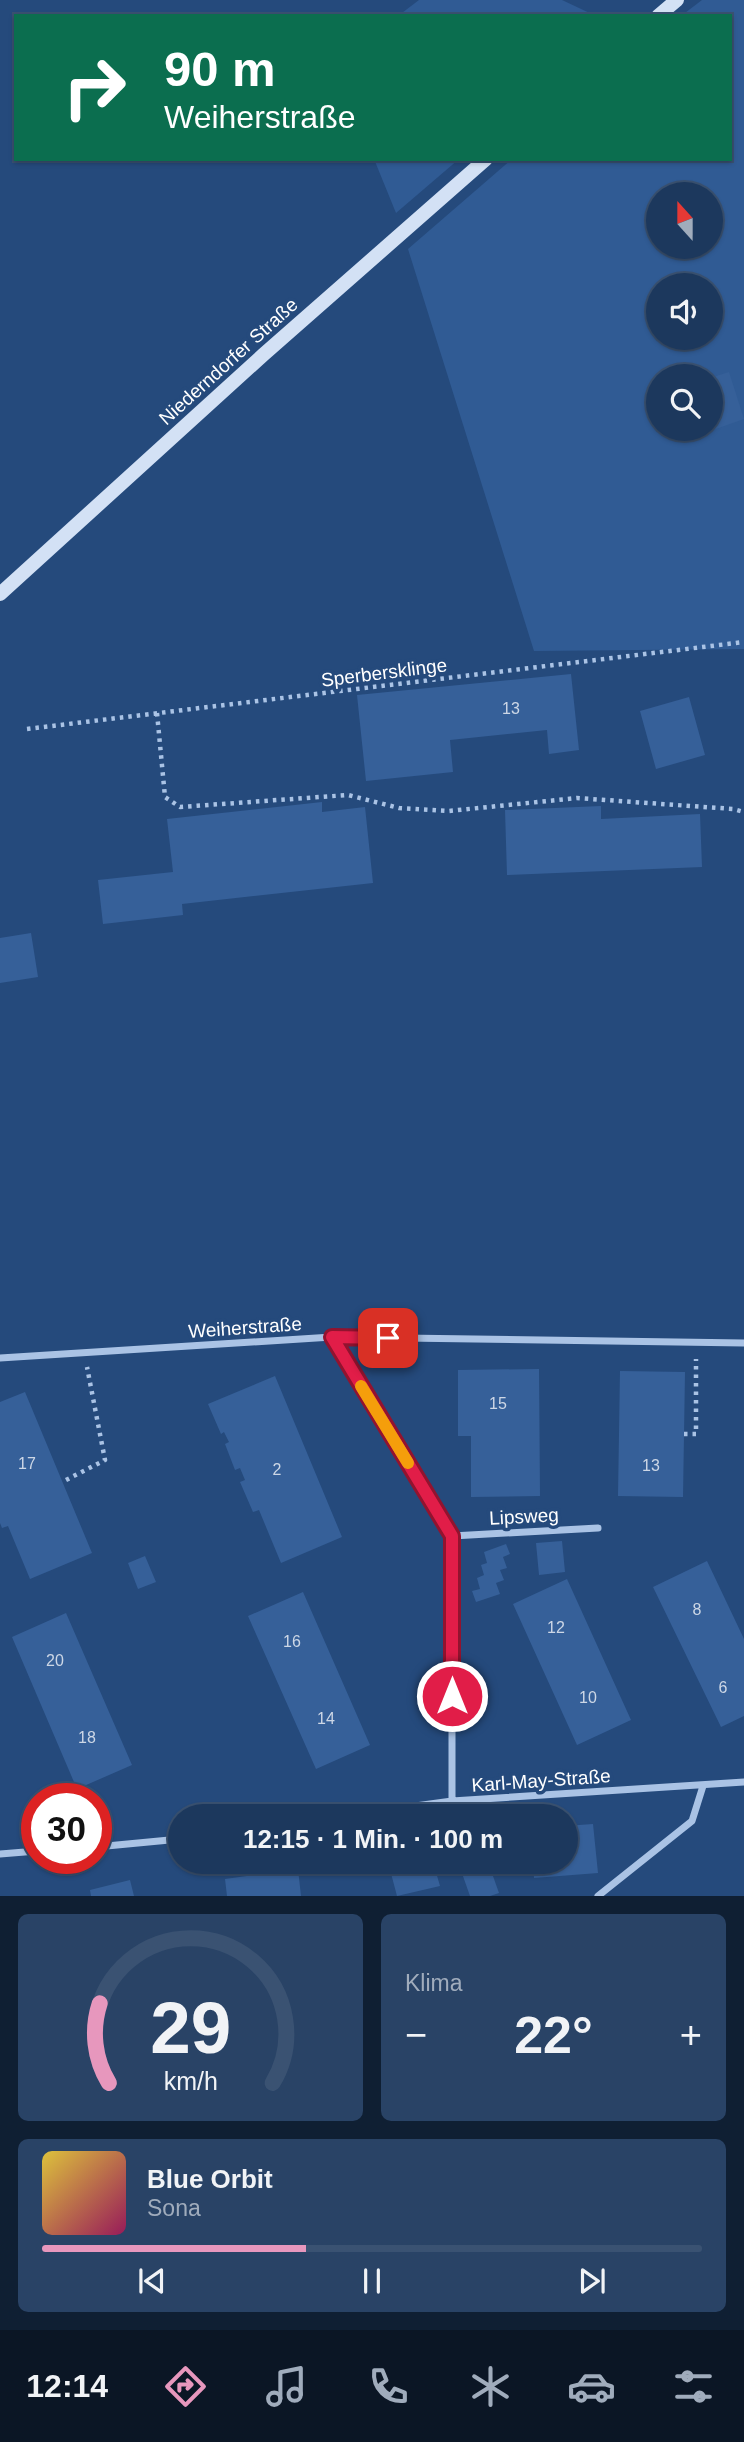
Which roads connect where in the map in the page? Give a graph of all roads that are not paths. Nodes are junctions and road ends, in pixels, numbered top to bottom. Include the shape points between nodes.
1 (677, 0) edge
2 (660, 14) edge
3 (484, 161) edge
4 (0, 594) edge
5 (332, 1337) junction
6 (744, 1343) edge
7 (0, 1358) edge
8 (598, 1528) dead end
9 (452, 1536) junction
10 (744, 1782) edge
11 (703, 1786) junction
12 (452, 1801) junction
13 (430, 1804) edge
14 (168, 1840) edge
15 (112, 1845) edge
16 (21, 1852) edge
17 (0, 1854) edge
18 (598, 1896) edge

1 - 2 main road
3 - 4 main road, Niederndorfer Straße
5 - 6 street, Weiherstraße
5 - 7 street, Weiherstraße
5 - 9 street
8 - 9 street, Lipsweg
9 - 12 street
10 - 11 street, Karl-May-Straße
11 - 12 street, Karl-May-Straße
11 - 18 street via 692,1821
12 - 13 street, Karl-May-Straße
14 - 15 street
16 - 17 street

